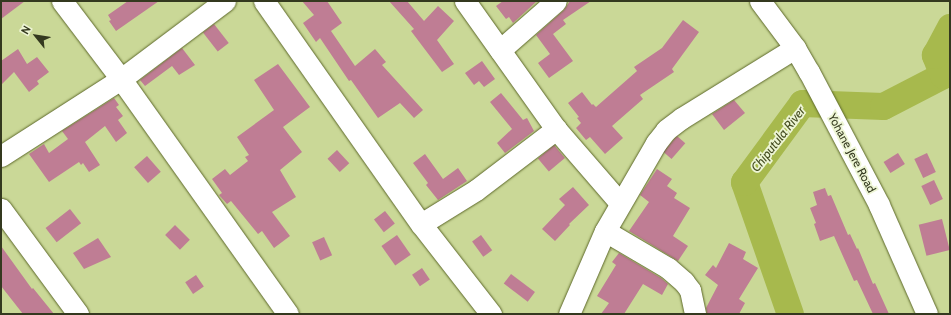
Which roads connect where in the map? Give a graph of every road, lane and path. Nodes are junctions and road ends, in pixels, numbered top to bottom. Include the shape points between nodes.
1 (62, 1) edge
2 (225, 1) edge
3 (264, 1) edge
4 (465, 1) edge
5 (556, 1) edge
6 (760, 1) edge
7 (795, 48) junction
8 (500, 50) junction
9 (121, 79) junction
10 (556, 129) junction
11 (1, 156) edge
12 (620, 203) junction
13 (1, 208) edge
14 (421, 224) junction
15 (605, 231) junction
16 (78, 314) edge
17 (288, 314) edge
18 (491, 314) edge
19 (569, 314) edge
20 (695, 314) edge
21 (927, 314) edge

1 - 9 street
2 - 9 street
3 - 14 street
4 - 8 street
5 - 8 street
6 - 7 street, Yohane Jere Road
7 - 12 street via 666,130
7 - 21 street, Yohane Jere Road via 879,205
8 - 10 street
9 - 11 street
9 - 17 street
10 - 12 street
10 - 14 street via 476,190
12 - 15 street
13 - 16 street
14 - 18 street
15 - 19 street
15 - 20 street via 668,268 684,282 690,290

